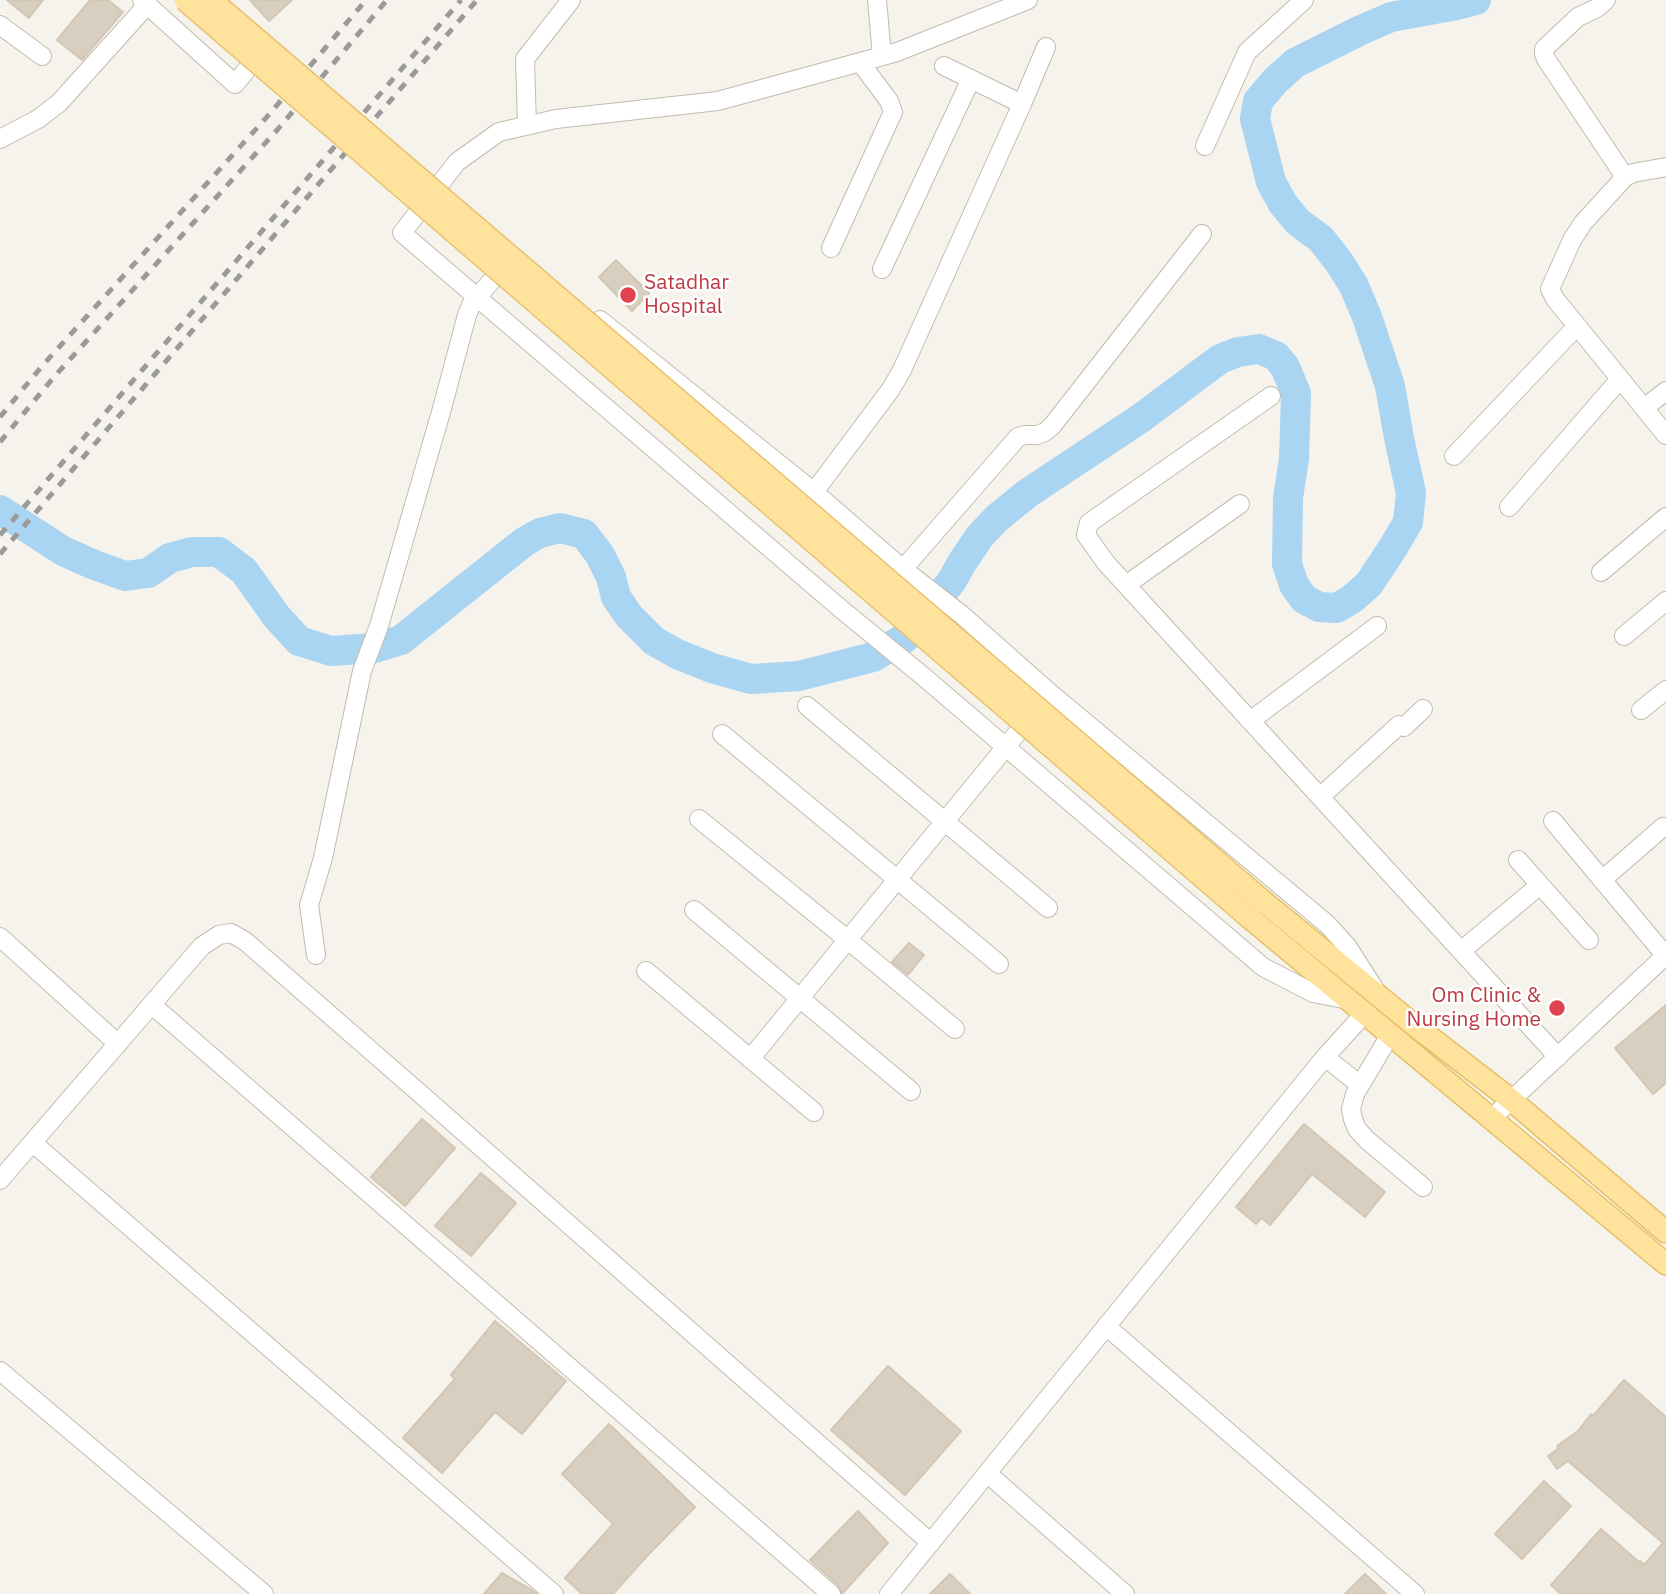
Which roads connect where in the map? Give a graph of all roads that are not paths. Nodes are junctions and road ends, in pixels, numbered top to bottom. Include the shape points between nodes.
1 (185, 0) edge
2 (211, 0) edge
3 (219, 0) edge
4 (571, 0) edge
5 (877, 0) edge
6 (1028, 0) edge
7 (1304, 0) edge
8 (1606, 0) edge
9 (145, 2) edge
10 (0, 25) edge
11 (1046, 47) dead end
12 (42, 56) dead end
13 (882, 56) junction
14 (860, 62) junction
15 (944, 66) dead end
16 (971, 79) junction
17 (1022, 104) junction
18 (527, 126) junction
19 (1, 137) edge
20 (1205, 146) dead end
21 (1666, 167) edge
22 (1625, 177) junction
23 (438, 186) junction
24 (1202, 234) dead end
25 (831, 248) dead end
26 (516, 253) junction
27 (882, 269) dead end
28 (477, 297) junction
29 (1577, 326) junction
30 (1620, 379) junction
31 (1666, 391) edge
32 (1270, 396) dead end
33 (1644, 408) junction
34 (1666, 435) edge
35 (1454, 456) dead end
36 (814, 492) junction
37 (1240, 504) dead end
38 (1509, 507) dead end
39 (1666, 517) edge
40 (906, 571) junction
41 (1601, 572) dead end
42 (1126, 585) junction
43 (1666, 601) edge
44 (1377, 626) dead end
45 (1624, 636) dead end
46 (1666, 690) edge
47 (1050, 693) junction
48 (807, 706) dead end
49 (1423, 709) dead end
50 (1641, 710) dead end
51 (1250, 721) junction
52 (722, 734) dead end
53 (1006, 747) junction
54 (1320, 797) junction
55 (699, 819) dead end
56 (1553, 821) dead end
57 (945, 822) junction
58 (1663, 827) dead end
59 (1518, 860) dead end
60 (897, 880) junction
61 (1602, 880) junction
62 (1541, 885) junction
63 (1048, 908) dead end
64 (694, 909) dead end
65 (1257, 910) junction
66 (0, 937) edge
67 (848, 940) junction
68 (1589, 940) dead end
69 (1461, 951) junction
70 (316, 955) dead end
71 (1666, 955) edge
72 (999, 964) dead end
73 (646, 971) dead end
74 (1378, 994) junction
75 (800, 998) junction
76 (152, 1005) junction
77 (1357, 1007) junction
78 (955, 1029) dead end
79 (1390, 1035) junction
80 (118, 1044) junction
81 (1325, 1057) junction
82 (1558, 1057) junction
83 (750, 1059) junction
84 (1360, 1085) junction
85 (911, 1091) dead end
86 (1510, 1099) junction
87 (814, 1112) dead end
88 (1492, 1119) junction
89 (33, 1143) junction
90 (0, 1180) edge
91 (1423, 1187) dead end
92 (1666, 1233) edge
93 (1666, 1264) edge
94 (1107, 1326) junction
95 (0, 1371) edge
96 (987, 1473) junction
97 (930, 1543) junction
98 (264, 1594) edge
99 (554, 1594) edge
100 (831, 1594) edge
101 (889, 1594) edge
102 (1125, 1594) edge
103 (1415, 1594) edge

1 - 65 main road, bridge
2 - 65 main road, bridge
3 - 9 street via 267,44 235,84
4 - 18 street via 525,59
5 - 13 street
6 - 13 street
7 - 20 street via 1247,52
8 - 22 street via 1578,17 1544,54
9 - 19 street via 59,103
10 - 12 street
11 - 17 street
13 - 14 street
14 - 18 street via 718,101
14 - 25 street via 893,112
15 - 16 street
16 - 17 street
16 - 27 street
17 - 36 street via 902,370
18 - 23 street via 499,132 457,162
21 - 22 street
22 - 29 street via 1583,223 1550,289
23 - 26 street
23 - 28 street via 402,233
24 - 40 street via 1052,425 1037,435 1018,437
26 - 28 street
26 - 36 street
28 - 53 street
28 - 70 street via 467,315 379,626 362,671 309,905
29 - 30 street
29 - 35 street
30 - 33 street
30 - 38 street
31 - 33 street
32 - 42 street via 1089,523 1087,535
33 - 34 street
36 - 40 street
37 - 42 street
39 - 41 street
40 - 47 street
42 - 51 street
43 - 45 street
44 - 51 street
46 - 50 street
47 - 53 street
47 - 74 street via 1327,924
48 - 57 street
49 - 54 street via 1404,727 1399,724
51 - 54 street
52 - 60 street
53 - 57 street
53 - 77 street via 1263,967 1313,993
54 - 69 street
55 - 67 street
56 - 61 street
57 - 60 street
57 - 63 street
58 - 61 street
59 - 62 street
60 - 67 street
60 - 72 street
61 - 71 street
62 - 68 street
62 - 69 street
64 - 75 street
65 - 74 main road
65 - 77 main road
66 - 80 street
67 - 75 street
67 - 78 street
69 - 82 street
71 - 82 street
73 - 83 street
74 - 86 main road
75 - 83 street
75 - 85 street
76 - 80 street
76 - 97 street via 211,939 231,933 245,941
76 - 100 street
77 - 79 main road
77 - 81 street
79 - 84 street
79 - 88 main road
80 - 89 street
81 - 84 street
81 - 94 street
82 - 86 street
83 - 87 street
84 - 91 street via 1351,1109 1357,1129
86 - 88 street
86 - 92 main road
88 - 93 main road
89 - 90 street
89 - 99 street
94 - 96 street
94 - 103 street
95 - 98 street
96 - 97 street
96 - 102 street
97 - 101 street

